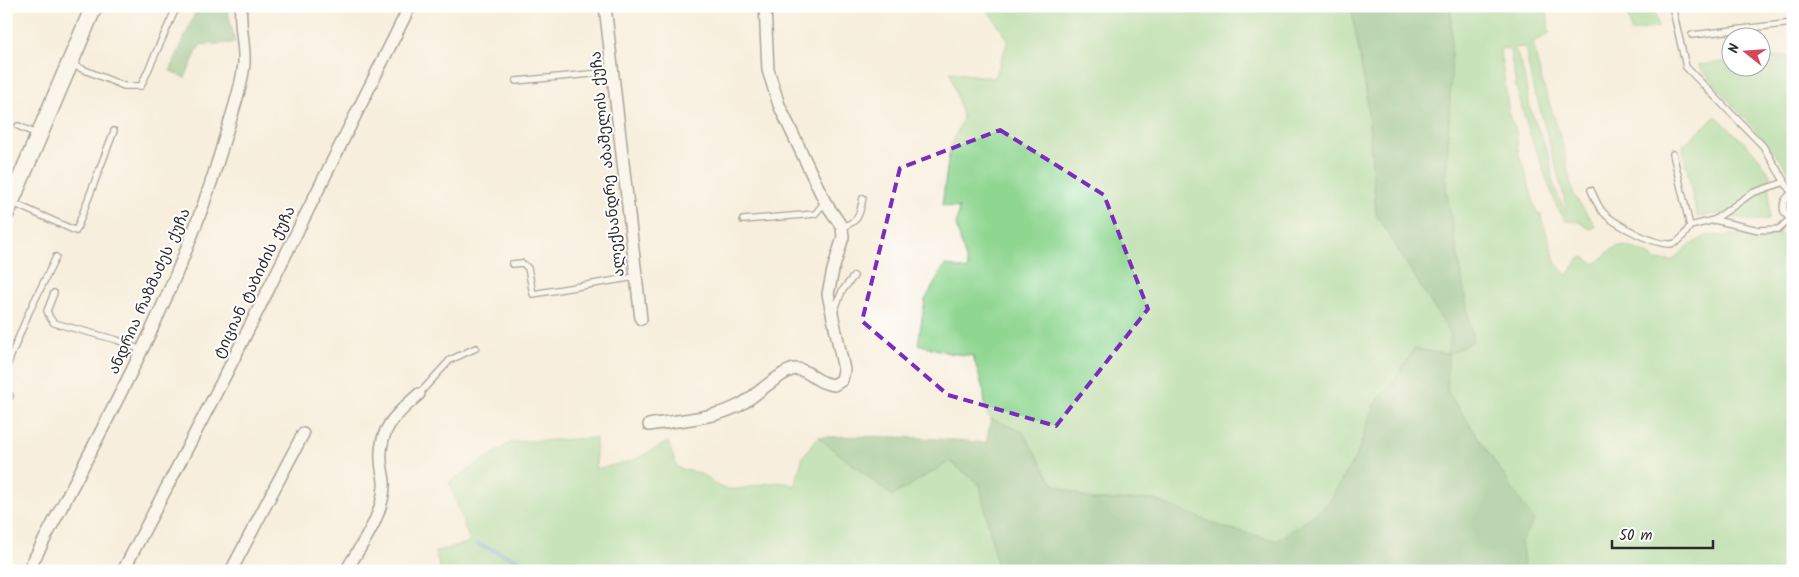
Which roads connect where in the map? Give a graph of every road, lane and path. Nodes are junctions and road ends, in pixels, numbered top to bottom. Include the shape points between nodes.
1 (94, 6) edge
2 (177, 6) edge
3 (241, 6) edge
4 (410, 6) edge
5 (605, 6) edge
6 (766, 6) edge
7 (1672, 6) edge
8 (1793, 23) edge
9 (1692, 34) dead end
10 (69, 63) junction
11 (612, 72) junction
12 (516, 81) dead end
13 (18, 126) dead end
14 (114, 132) dead end
15 (39, 135) junction
16 (1673, 154) dead end
17 (1789, 184) edge
18 (1591, 190) dead end
19 (1792, 194) edge
20 (863, 198) dead end
21 (825, 202) junction
22 (8, 208) edge
23 (743, 220) dead end
24 (1714, 220) junction
25 (1791, 220) edge
26 (1690, 226) junction
27 (842, 227) junction
28 (56, 257) dead end
29 (512, 264) dead end
30 (635, 276) junction
31 (854, 276) dead end
32 (54, 292) dead end
33 (833, 314) junction
34 (640, 319) dead end
35 (476, 348) dead end
36 (142, 350) junction
37 (6, 368) edge
38 (6, 394) edge
39 (420, 394) joint
40 (6, 403) edge
41 (649, 425) dead end
42 (303, 434) dead end
43 (28, 571) edge
44 (124, 571) edge
45 (231, 571) edge
46 (346, 571) edge

1 - 10 street
2 - 10 lane via 141,86 124,86
3 - 36 street, ანდრია რაზმაძეს ქუჩა via 244,63 236,100 199,219
4 - 44 street, ტიციან ტაბიძის ქუჩა
5 - 11 street, ალექსანდრე აბაშელის ქუჩა
6 - 21 street via 768,70 779,105
7 - 17 lane via 1686,67 1763,146
8 - 9 lane
10 - 15 street
11 - 12 lane
11 - 30 street, ალექსანდრე აბაშელის ქუჩა
13 - 15 lane
14 - 22 lane via 76,231
15 - 22 street
16 - 26 lane
17 - 19 lane
17 - 24 lane via 1752,193
18 - 26 lane via 1602,211 1649,239 1663,244 1676,243
19 - 25 lane via 1783,204 1784,212
20 - 27 lane via 859,217 854,223
21 - 23 lane via 815,214
21 - 27 street
24 - 25 lane via 1759,230 1779,230
24 - 26 lane
27 - 33 street via 843,237 828,294
28 - 37 lane via 26,311
29 - 30 lane via 522,263 528,268 533,294
30 - 34 street, ალექსანდრე აბაშელის ქუჩა
31 - 33 lane via 842,291
32 - 36 lane via 47,311 54,323
33 - 41 street via 844,370 842,380 834,386 795,369 740,405 702,416
35 - 39 lane via 450,360
36 - 43 street, ანდრია რაზმაძეს ქუჩა
38 - 40 lane via 10,396
39 - 46 street via 392,419 386,429 381,444 385,487 377,517
42 - 45 street

